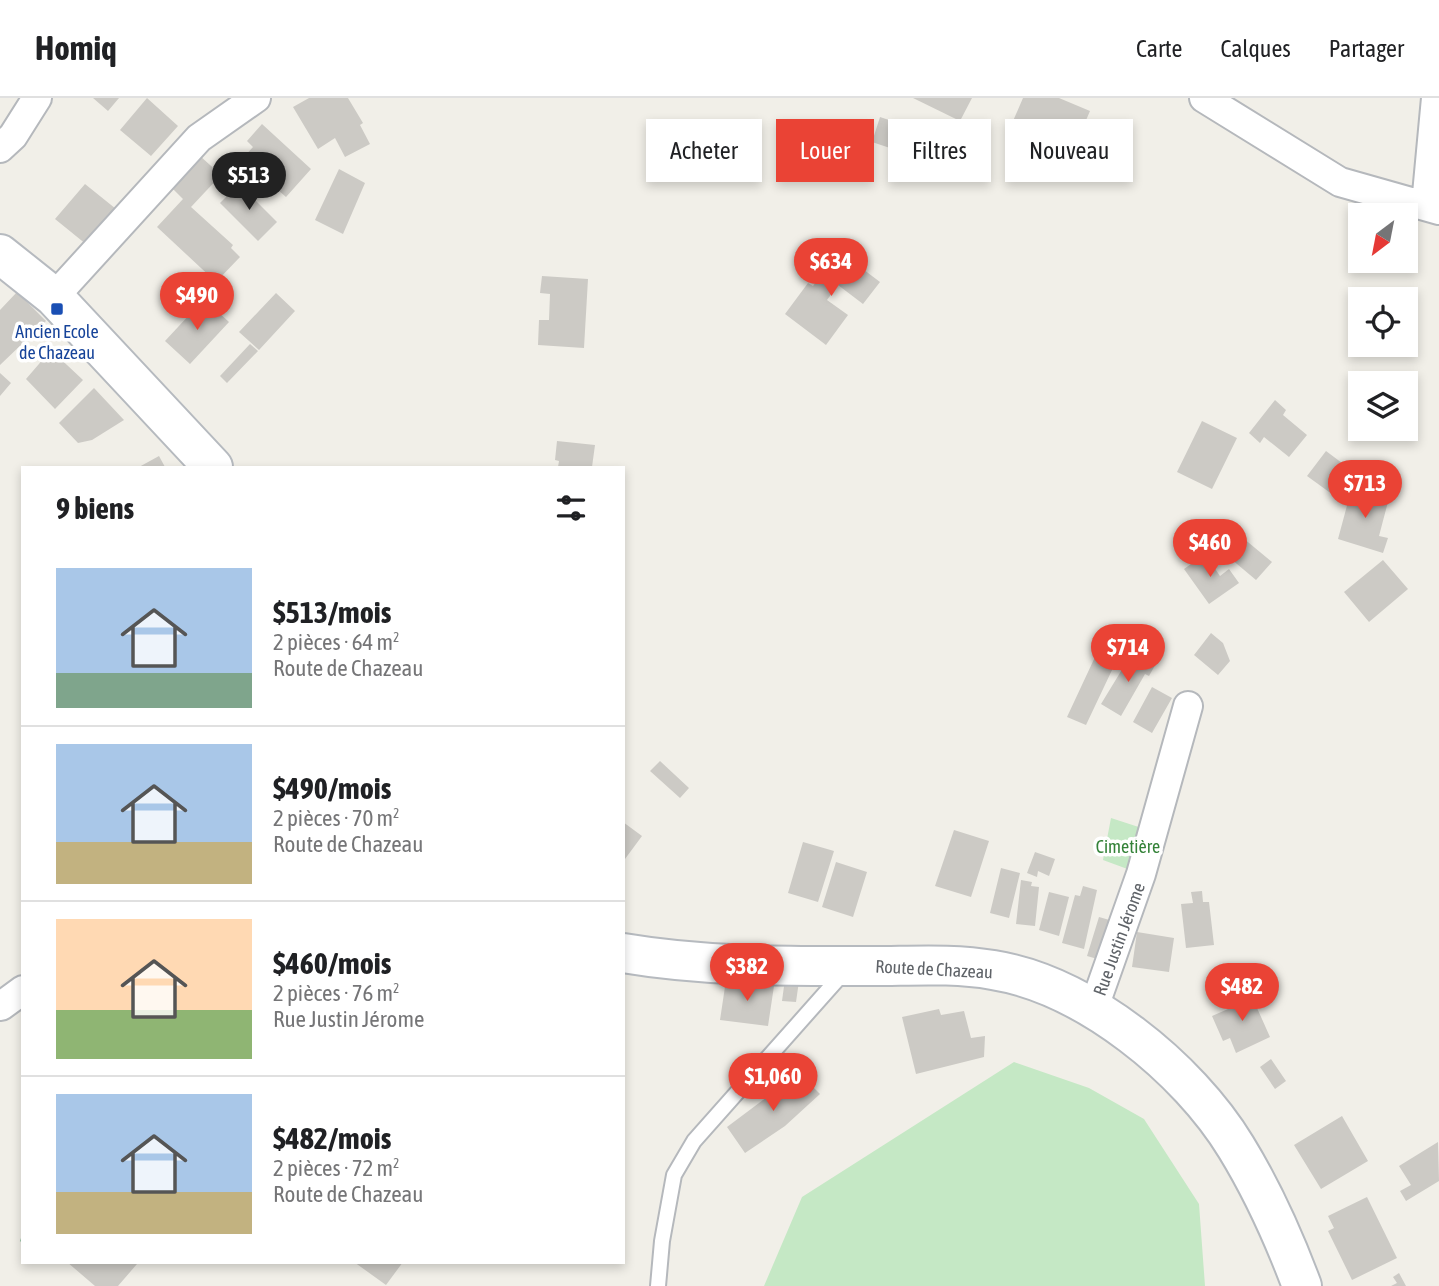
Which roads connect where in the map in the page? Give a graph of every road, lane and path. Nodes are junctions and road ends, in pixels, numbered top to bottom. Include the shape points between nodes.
1 (37, 98) edge
2 (256, 98) edge
3 (1204, 98) edge
4 (1436, 98) edge
5 (0, 148) edge
6 (1432, 208) edge
7 (0, 254) edge
8 (54, 296) junction
9 (212, 466) edge
10 (1188, 705) dead end
11 (625, 953) edge
12 (850, 966) junction
13 (1093, 1010) junction
14 (658, 1286) edge
15 (1302, 1286) edge

1 - 5 street
2 - 8 street via 199,138
3 - 6 street via 1340,182
4 - 6 street
7 - 8 main road
8 - 9 main road
10 - 13 street, Rue Justin Jérome via 1141,874
11 - 12 main road, Route de Chazeau via 739,966
12 - 13 main road, Route de Chazeau via 995,970 1065,993
12 - 14 lane via 694,1141 674,1175
13 - 15 main road, Route de Chazeau via 1152,1051 1201,1101 1235,1146 1284,1239

